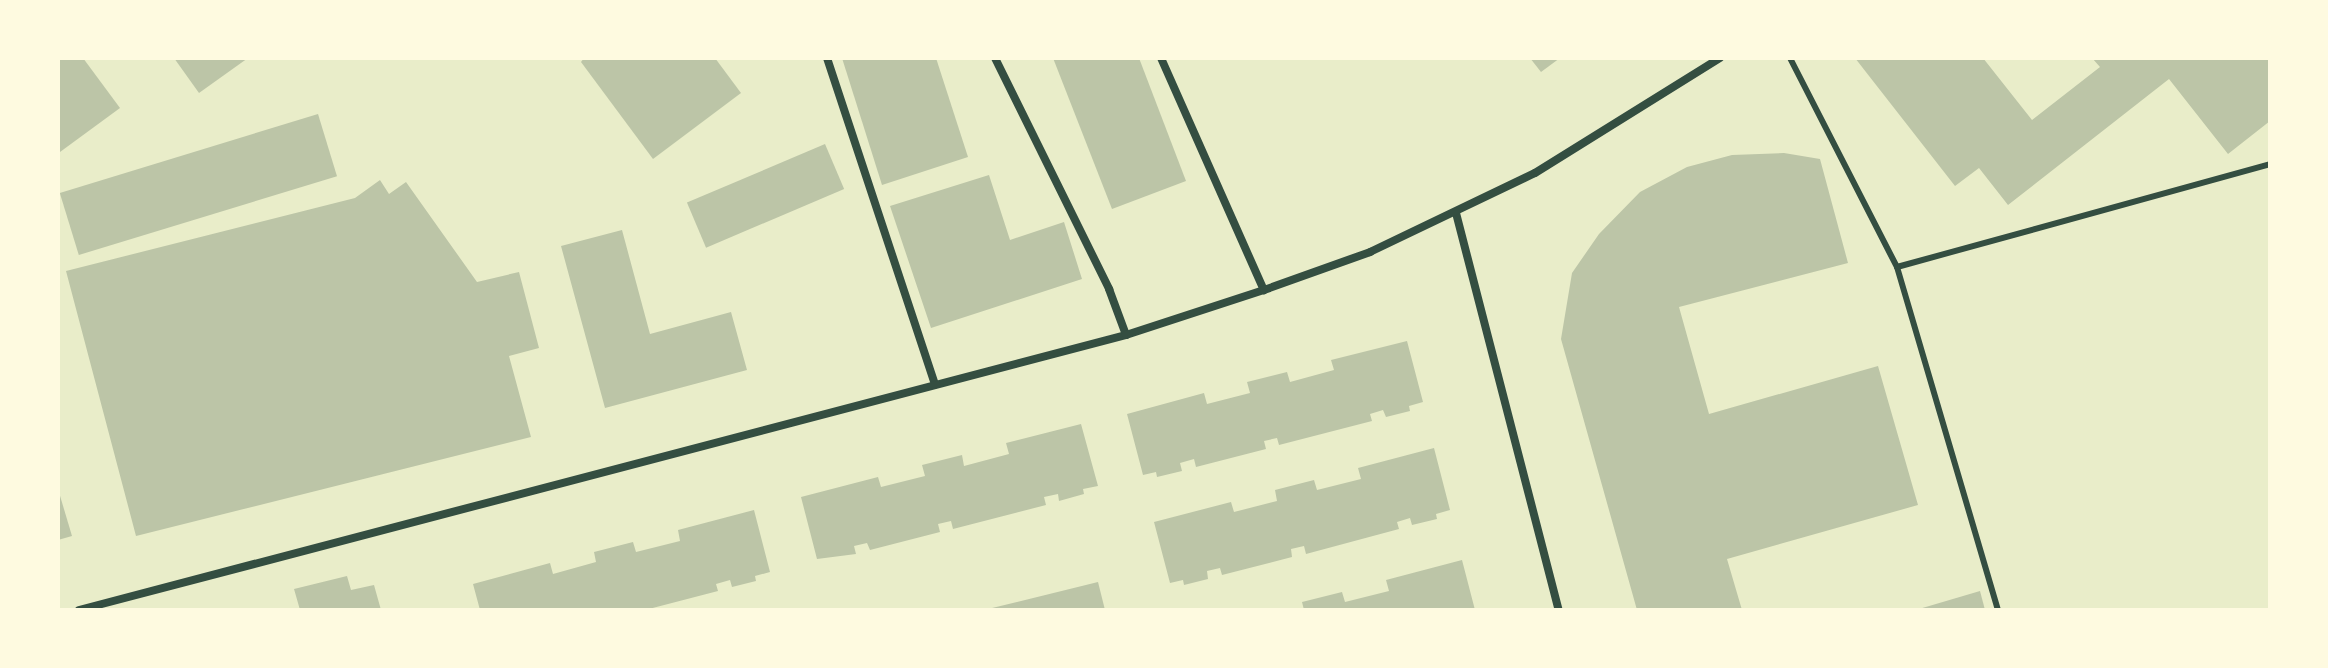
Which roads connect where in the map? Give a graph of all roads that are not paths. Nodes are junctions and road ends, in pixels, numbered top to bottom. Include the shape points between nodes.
1 (827, 58) edge
2 (995, 58) edge
3 (1161, 58) edge
4 (1720, 58) edge
5 (1790, 58) edge
6 (2270, 164) edge
7 (1456, 213) junction
8 (1897, 267) junction
9 (1264, 290) junction
10 (1126, 335) junction
11 (935, 385) junction
12 (79, 610) edge
13 (1559, 610) edge
14 (1998, 610) edge

1 - 11 street
2 - 10 street via 1109,289
3 - 9 street
4 - 7 street via 1607,133
5 - 8 lane
6 - 8 lane
7 - 9 street
7 - 13 street
8 - 14 lane
9 - 10 street
10 - 11 street
11 - 12 street

